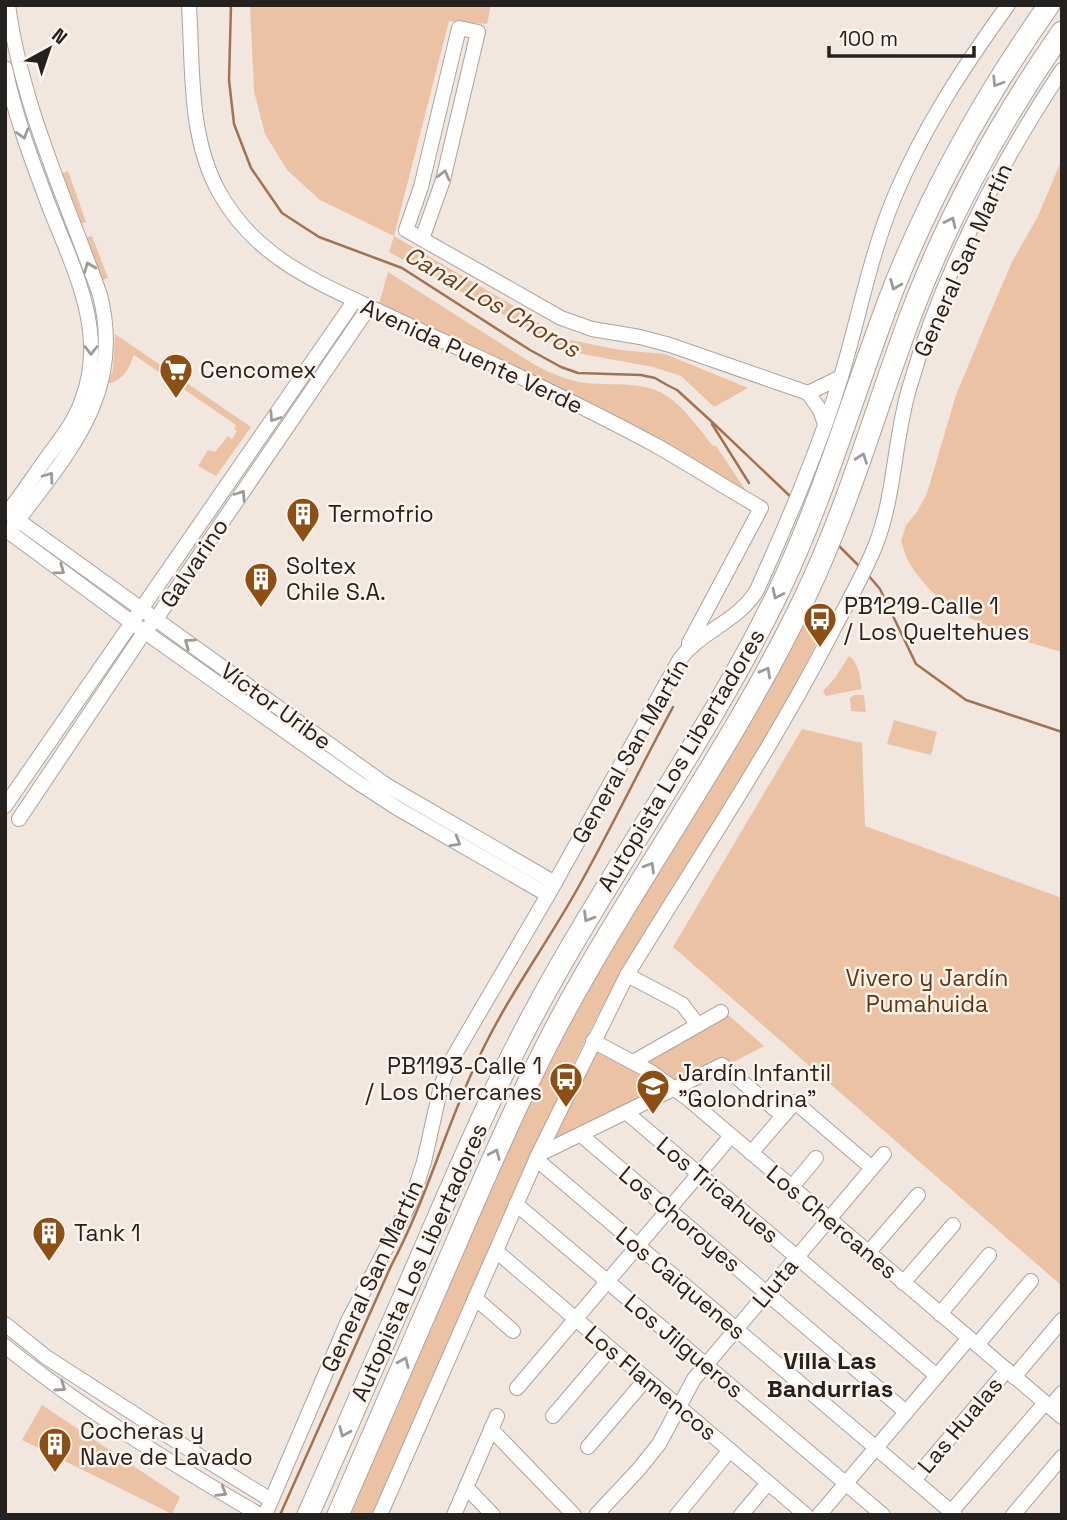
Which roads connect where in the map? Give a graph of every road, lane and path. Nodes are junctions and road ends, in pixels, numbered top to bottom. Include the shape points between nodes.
1 (8, 5) edge
2 (189, 5) edge
3 (1008, 5) edge
4 (1049, 5) edge
5 (1062, 32) edge
6 (10, 43) edge
7 (5, 68) edge
8 (1062, 71) edge
9 (460, 108) junction
10 (436, 121) junction
11 (422, 239) junction
12 (355, 300) junction
13 (369, 307) junction
14 (841, 377) junction
15 (296, 386) junction
16 (808, 393) junction
17 (310, 395) junction
18 (825, 424) junction
19 (8, 524) edge
20 (142, 609) junction
21 (156, 619) junction
22 (131, 622) junction
23 (145, 631) junction
24 (680, 659) junction
25 (32, 767) junction
26 (358, 775) junction
27 (47, 777) junction
28 (5, 806) edge
29 (19, 819) dead end
30 (551, 889) junction
31 (627, 975) junction
32 (721, 1012) dead end
33 (698, 1025) junction
34 (593, 1041) junction
35 (633, 1062) junction
36 (676, 1090) junction
37 (627, 1113) junction
38 (783, 1116) junction
39 (581, 1135) junction
40 (731, 1136) junction
41 (751, 1153) junction
42 (884, 1154) dead end
43 (537, 1157) junction
44 (816, 1158) dead end
45 (872, 1168) junction
46 (699, 1174) junction
47 (791, 1188) junction
48 (918, 1195) dead end
49 (516, 1204) junction
50 (668, 1210) junction
51 (829, 1219) junction
52 (953, 1225) dead end
53 (638, 1245) junction
54 (495, 1251) junction
55 (868, 1253) junction
56 (989, 1255) dead end
57 (797, 1257) junction
58 (608, 1281) junction
59 (1031, 1281) dead end
60 (904, 1283) junction
61 (766, 1293) junction
62 (475, 1298) junction
63 (940, 1314) junction
64 (575, 1319) junction
65 (1062, 1320) edge
66 (5, 1324) edge
67 (736, 1329) junction
68 (513, 1331) dead end
69 (973, 1342) junction
70 (5, 1346) edge
71 (610, 1349) junction
72 (706, 1364) junction
73 (1010, 1373) junction
74 (937, 1376) junction
75 (646, 1379) junction
76 (517, 1388) dead end
77 (1062, 1393) edge
78 (1047, 1405) junction
79 (678, 1406) junction
80 (906, 1412) junction
81 (553, 1416) dead end
82 (1062, 1417) edge
83 (588, 1447) dead end
84 (876, 1448) junction
85 (730, 1450) junction
86 (201, 1457) junction
87 (1062, 1457) edge
88 (185, 1470) junction
89 (914, 1480) junction
90 (768, 1483) junction
91 (846, 1483) junction
92 (466, 1487) junction
93 (271, 1500) junction
94 (953, 1513) edge
95 (262, 1515) edge
96 (308, 1515) edge
97 (338, 1515) edge
98 (380, 1515) edge
99 (454, 1515) edge
100 (493, 1515) edge
101 (574, 1515) edge
102 (596, 1515) edge
103 (677, 1515) edge
104 (741, 1515) edge
105 (806, 1515) edge
106 (819, 1515) edge
107 (883, 1515) edge
108 (1013, 1515) edge

1 - 6 street
2 - 12 street, Avenida Puente Verde via 197,125 219,192 263,248
3 - 14 street, General San Martín via 949,91 903,178 877,246
4 -> 96 highway, Autopista Los Libertadores via 986,100 929,206 881,320 806,532 776,596 737,671 582,927 508,1063
97 -> 5 highway, Autopista Los Libertadores via 540,1059 790,627 838,522 937,252 1003,122
19 -> 6 street via 91,415 107,340 100,295 44,149
7 -> 19 street via 32,162 82,291 92,349 82,400 70,426
8 - 31 street, General San Martín via 995,182 933,318 908,393 887,505 873,552 783,724
9 - 10 street
9 - 10 street via 478,32 458,28
11 -> 9 street via 443,180
10 - 11 street via 406,230
11 - 16 street via 561,318 670,345
12 - 13 street, Avenida Puente Verde
12 - 15 street, Galvarino
13 - 17 street, Galvarino
13 - 24 street, Avenida Puente Verde via 609,421 761,509
14 - 16 street
14 - 18 street, General San Martín
15 - 17 street
15 -> 20 street, Galvarino
16 - 18 street
21 -> 17 street, Galvarino
18 - 24 street, General San Martín via 753,597
19 - 20 street, Víctor Uribe
19 -> 22 street, Víctor Uribe
20 - 21 street, Víctor Uribe
20 - 22 street, Galvarino
21 - 23 street, Galvarino
26 -> 21 street, Víctor Uribe
22 - 23 street, Víctor Uribe
22 - 25 street, Galvarino
23 - 26 street, Víctor Uribe
23 - 27 street, Galvarino
24 - 30 street, General San Martín
25 - 27 street
25 - 28 street, Galvarino
26 - 30 street, Víctor Uribe via 404,797
27 - 29 street, Galvarino
30 - 93 street, General San Martín via 448,1068 412,1199 348,1321
31 - 33 street via 682,1004
31 - 34 street, General San Martín
32 - 33 street
33 - 35 street
34 - 35 street, Los Chercanes
34 - 43 street, General San Martín
35 - 36 street, Los Chercanes
36 - 37 street
36 - 38 street via 722,1065
36 - 40 street, Los Chercanes
37 - 39 street
37 - 46 street, Los Tricahues
38 - 41 street
38 - 45 street via 795,1102
39 - 43 street
39 - 50 street, Los Choroyes
40 - 41 street, Los Chercanes
40 - 46 street
41 - 47 street, Los Chercanes
42 - 45 street, Lluta
43 - 49 street, General San Martín
43 - 53 street, Los Caiquenes
44 - 47 street
45 - 51 street, Lluta
46 - 50 street
46 - 57 street, Los Tricahues
47 - 51 street, Los Chercanes
48 - 55 street
49 - 54 street, General San Martín
49 - 58 street, Los Jilgueros
50 - 53 street
50 - 61 street, Los Choroyes
51 - 55 street, Los Chercanes
51 - 57 street, Lluta
52 - 60 street
53 - 58 street
53 - 67 street, Los Caiquenes
54 - 62 street, General San Martín
54 - 64 street, Los Flamencos
55 - 60 street, Los Chercanes
56 - 63 street
57 - 61 street, Lluta
57 - 74 street, Los Tricahues
58 - 64 street
58 - 72 street, Los Jilgueros
59 - 69 street
60 - 63 street, Los Chercanes
61 - 67 street, Lluta
61 - 80 street, Los Choroyes
62 - 68 street
62 - 98 street, General San Martín
63 - 69 street, Los Chercanes
64 - 71 street, Los Flamencos
64 - 76 street
65 - 73 street, Las Hualas
66 - 86 street via 42,1354
67 - 72 street, Lluta
67 - 84 street, Los Caiquenes
69 - 73 street, Los Chercanes
69 - 74 street
70 -> 88 street
71 - 75 street, Los Flamencos
71 - 81 street
72 - 79 street, Lluta
72 - 91 street, Los Jilgueros
73 - 78 street, Los Chercanes
73 - 89 street, Las Hualas
74 - 80 street
75 - 79 street, Los Flamencos
75 - 83 street
77 - 78 street
78 - 82 street, Los Chercanes
78 - 94 street
79 - 85 street, Los Flamencos
79 - 102 street, Lluta via 659,1444
80 - 84 street
84 - 89 street, Los Caiquenes
84 - 91 street
85 - 90 street, Los Flamencos
85 - 103 street
86 - 88 street via 197,1466
86 - 93 street
87 - 108 street
88 -> 95 street
89 - 94 street, Los Caiquenes
90 - 104 street
90 - 105 street, Los Flamencos
91 - 106 street
91 - 107 street, Los Jilgueros
92 - 99 street
92 - 100 street
92 - 101 street via 494,1423
93 - 95 street, General San Martín

